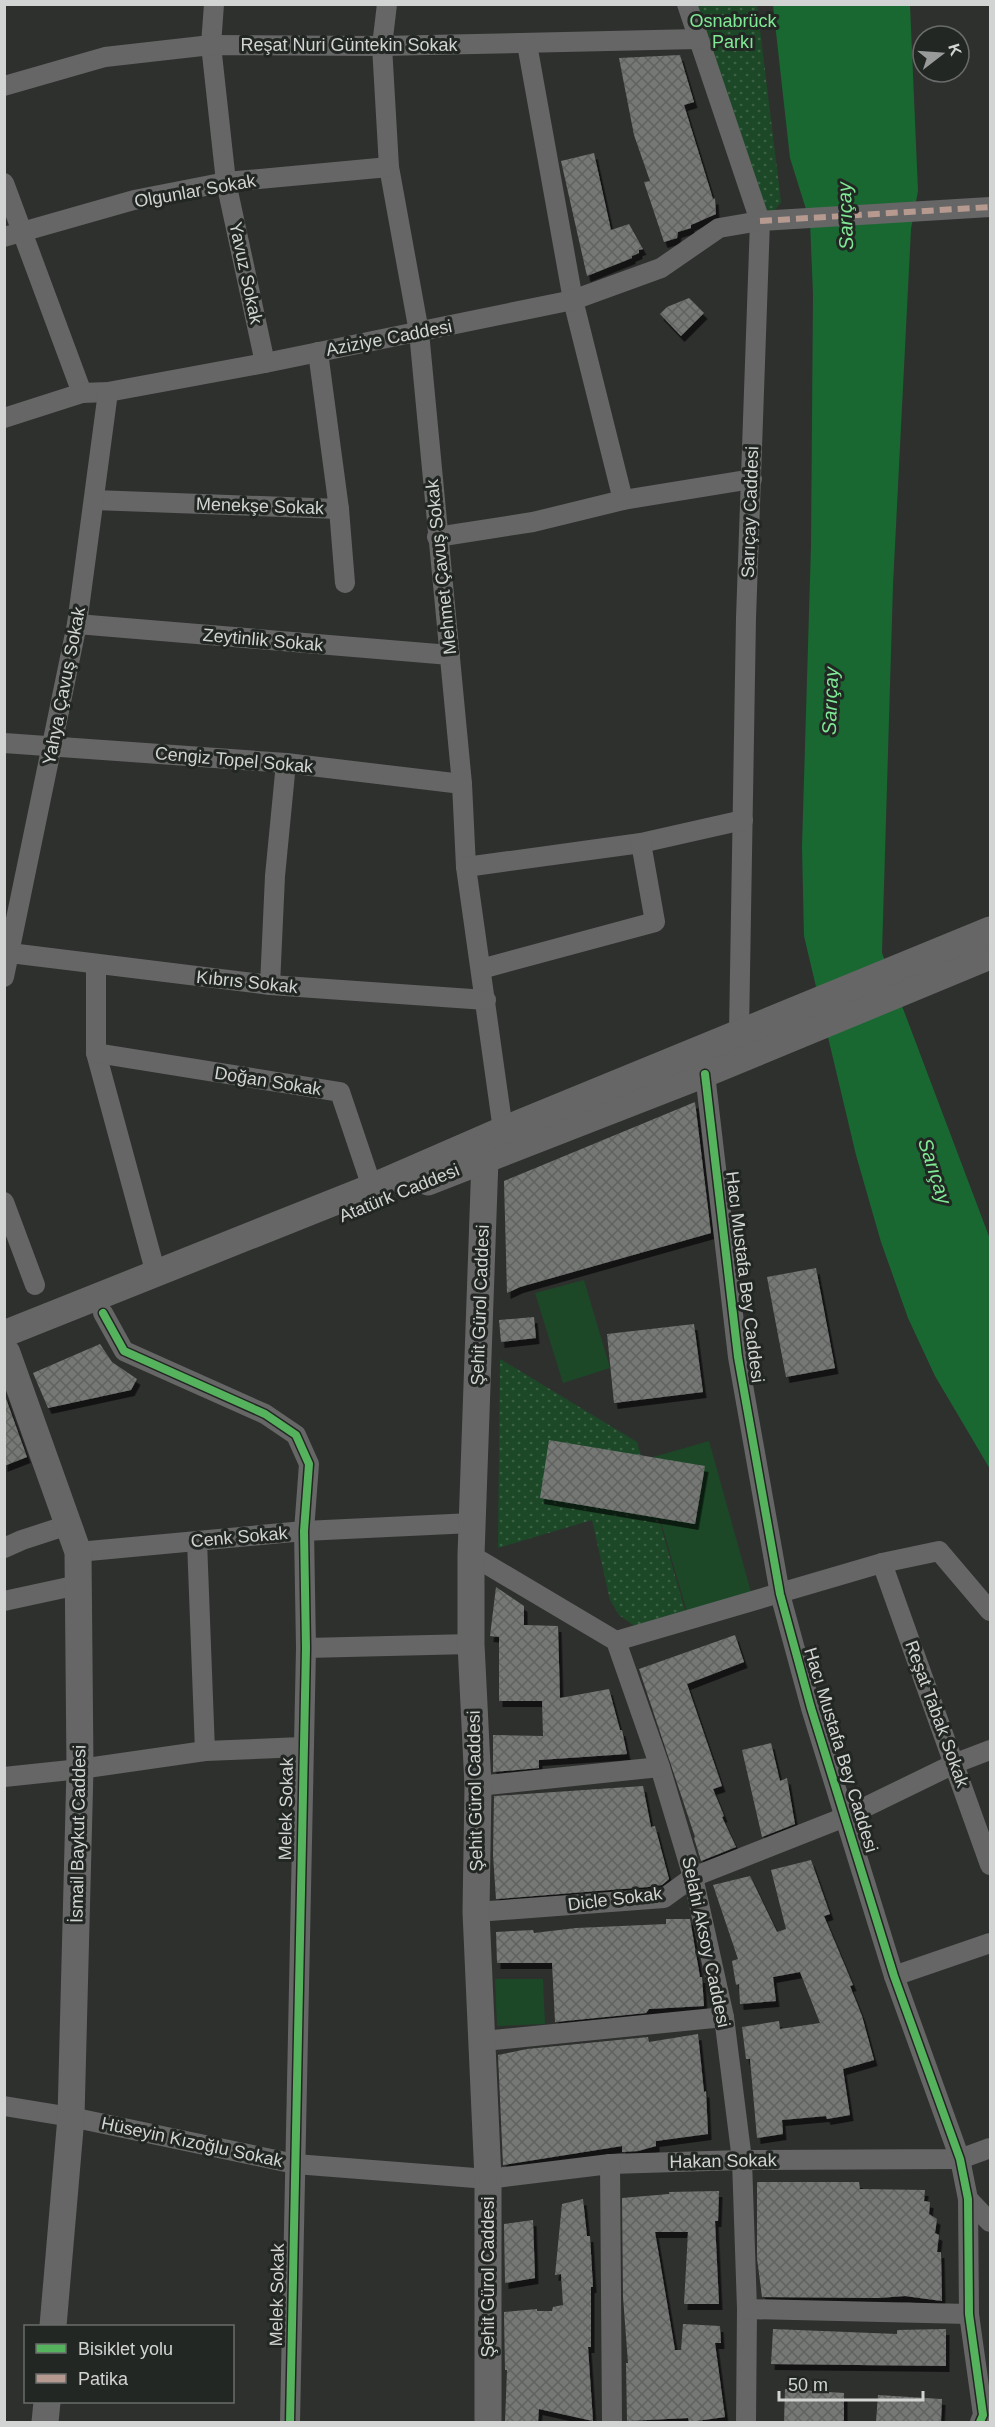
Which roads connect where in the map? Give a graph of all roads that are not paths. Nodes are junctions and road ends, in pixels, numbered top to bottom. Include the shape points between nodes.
1 (214, 4) edge
2 (387, 4) edge
3 (687, 4) edge
4 (698, 39) junction
5 (527, 44) junction
6 (210, 45) junction
7 (382, 46) junction
8 (4, 86) edge
9 (389, 168) junction
10 (226, 182) junction
11 (4, 183) edge
12 (990, 207) edge
13 (760, 221) junction
14 (13, 234) edge
15 (573, 300) junction
16 (419, 332) junction
17 (318, 352) junction
18 (265, 363) junction
19 (108, 392) junction
20 (82, 393) junction
21 (4, 418) edge
22 (752, 479) junction
23 (94, 500) junction
24 (623, 500) junction
25 (339, 509) junction
26 (437, 537) junction
27 (345, 583) dead end
28 (76, 624) junction
29 (450, 655) junction
30 (4, 743) edge
31 (53, 747) junction
32 (286, 763) junction
33 (462, 784) junction
34 (743, 820) junction
35 (641, 843) junction
36 (466, 867) junction
37 (990, 930) edge
38 (10, 953) junction
39 (990, 956) edge
40 (96, 965) junction
41 (481, 969) junction
42 (4, 977) edge
43 (270, 986) junction
44 (486, 1000) junction
45 (792, 1024) junction
46 (739, 1032) junction
47 (96, 1053) junction
48 (705, 1074) junction
49 (503, 1130) junction
50 (485, 1159) junction
51 (372, 1187) junction
52 (4, 1202) edge
53 (156, 1274) junction
54 (35, 1285) dead end
55 (103, 1313) junction
56 (5, 1347) edge
57 (472, 1523) junction
58 (68, 1525) junction
59 (304, 1531) junction
60 (197, 1542) junction
61 (4, 1548) edge
62 (78, 1551) junction
63 (471, 1556) junction
64 (882, 1563) junction
65 (78, 1585) junction
66 (780, 1594) junction
67 (4, 1601) edge
68 (990, 1611) edge
69 (616, 1641) junction
70 (471, 1644) junction
71 (306, 1648) junction
72 (302, 1747) junction
73 (990, 1750) edge
74 (205, 1751) junction
75 (956, 1763) junction
76 (660, 1767) junction
77 (80, 1769) junction
78 (4, 1777) edge
79 (478, 1786) junction
80 (844, 1817) junction
81 (990, 1865) edge
82 (693, 1877) junction
83 (477, 1912) junction
84 (990, 1943) edge
85 (894, 1976) junction
86 (724, 2018) junction
87 (484, 2041) junction
88 (4, 2106) edge
89 (71, 2117) junction
90 (990, 2148) edge
91 (960, 2159) junction
92 (742, 2160) junction
93 (295, 2164) junction
94 (610, 2164) junction
95 (488, 2179) junction
96 (968, 2199) junction
97 (990, 2222) edge
98 (747, 2308) junction
99 (969, 2314) junction
100 (53, 2325) edge
101 (47, 2403) edge
102 (986, 2413) edge
103 (45, 2422) edge
104 (290, 2422) edge
105 (488, 2422) edge
106 (612, 2422) edge
107 (746, 2422) edge

1 - 6 street, Yavuz Sokak
2 - 7 street, Mehmet Çavuş Sokak
3 - 4 street, Sarıçay Caddesi
4 - 5 street, Reşat Nuri Güntekin Sokak
4 - 13 street, Sarıçay Caddesi
5 - 7 street, Reşat Nuri Güntekin Sokak
5 - 15 street
6 - 7 street, Reşat Nuri Güntekin Sokak
6 - 8 street, Reşat Nuri Güntekin Sokak via 105,57
6 - 10 street, Yavuz Sokak
7 - 9 street, Mehmet Çavuş Sokak
9 - 10 street, Olgunlar Sokak
9 - 16 street, Mehmet Çavuş Sokak
10 - 14 street, Olgunlar Sokak via 134,200
10 - 18 street, Yavuz Sokak
11 - 14 street
12 - 13 street, Aziziye Caddesi
13 - 15 street, Aziziye Caddesi via 719,228 662,268
13 - 22 street, Sarıçay Caddesi
14 - 20 street
15 - 16 street, Aziziye Caddesi
15 - 24 street
16 - 17 street, Aziziye Caddesi
16 - 26 street, Mehmet Çavuş Sokak
17 - 18 street, Aziziye Caddesi
17 - 25 street, Menekşe Sokak
18 - 19 street, Aziziye Caddesi
19 - 20 street, Aziziye Caddesi
19 - 23 street, Yahya Çavuş Sokak
20 - 21 street, Aziziye Caddesi
22 - 24 street
22 - 34 street, Sarıçay Caddesi
23 - 25 street, Menekşe Sokak
23 - 28 street, Yahya Çavuş Sokak
24 - 26 street via 533,522
25 - 27 street
26 - 29 street, Mehmet Çavuş Sokak
28 - 29 street, Zeytinlik Sokak
28 - 31 street, Yahya Çavuş Sokak
29 - 33 street, Mehmet Çavuş Sokak
30 - 31 street, Cengiz Topel Sokak
31 - 32 street, Cengiz Topel Sokak
31 - 38 street, Yahya Çavuş Sokak
32 - 33 street, Cengiz Topel Sokak
32 - 43 street
33 - 36 street, Mehmet Çavuş Sokak
34 - 35 street
34 - 46 street, Sarıçay Caddesi
35 - 36 street
35 - 41 street via 655,922
36 - 41 street, Mehmet Çavuş Sokak
37 - 45 main road
38 - 40 street, Kıbrıs Sokak
38 - 42 street, Yahya Çavuş Sokak
39 - 45 main road
40 - 43 street, Kıbrıs Sokak
40 - 47 street
41 - 44 street, Mehmet Çavuş Sokak
43 - 44 street, Kıbrıs Sokak
44 - 49 street, Mehmet Çavuş Sokak
45 - 46 main road, Atatürk Caddesi
45 - 48 main road, Atatürk Caddesi
46 - 49 main road, Atatürk Caddesi
47 - 51 street, Doğan Sokak via 340,1092
47 - 53 street
48 - 50 main road, Atatürk Caddesi
48 - 66 street, Hacı Mustafa Bey Caddesi via 738,1357
49 - 50 street
49 - 51 main road, Atatürk Caddesi
50 - 55 main road, Atatürk Caddesi
50 - 57 main road, Şehit Gürol Caddesi
51 - 53 main road, Atatürk Caddesi
52 - 54 street
53 - 56 main road, Atatürk Caddesi
55 - 56 main road, Atatürk Caddesi
55 - 59 street, Melek Sokak via 124,1351 265,1414 296,1435 309,1464
56 - 58 main road, İsmail Baykut Caddesi
57 - 59 street, Cenk Sokak
57 - 63 main road, Şehit Gürol Caddesi
58 - 61 street
58 - 62 main road, İsmail Baykut Caddesi
59 - 60 street, Cenk Sokak
59 - 71 street, Melek Sokak
60 - 62 street, Cenk Sokak
60 - 74 street
62 - 65 main road, İsmail Baykut Caddesi
63 - 69 street
63 - 70 main road, Şehit Gürol Caddesi
64 - 66 street
64 - 68 street via 939,1551
64 - 75 street, Reşat Tabak Sokak
65 - 67 street
65 - 77 main road, İsmail Baykut Caddesi
66 - 69 street
66 - 80 street, Hacı Mustafa Bey Caddesi
69 - 76 street, Selahi Aksoy Caddesi
70 - 71 street
70 - 79 main road, Şehit Gürol Caddesi
71 - 72 street, Melek Sokak
72 - 74 street
72 - 93 street, Melek Sokak
73 - 75 street, Dicle Sokak
74 - 77 street
75 - 80 street, Dicle Sokak
75 - 81 street, Reşat Tabak Sokak
76 - 79 street
76 - 82 street, Selahi Aksoy Caddesi
77 - 78 street
77 - 89 main road, İsmail Baykut Caddesi
79 - 83 main road, Şehit Gürol Caddesi
80 - 82 street, Dicle Sokak
80 - 85 street, Hacı Mustafa Bey Caddesi
82 - 83 street, Dicle Sokak via 664,1898
82 - 86 street, Selahi Aksoy Caddesi
83 - 87 main road, Şehit Gürol Caddesi
84 - 85 street
85 - 91 street, Hacı Mustafa Bey Caddesi
86 - 87 street
86 - 92 street, Selahi Aksoy Caddesi
87 - 95 main road, Şehit Gürol Caddesi
88 - 89 street, Hüseyin Kızoğlu Sokak
89 - 93 street, Hüseyin Kızoğlu Sokak
89 - 100 main road, İsmail Baykut Caddesi
90 - 91 street, Hakan Sokak
91 - 92 street, Hakan Sokak
91 - 96 street, Hacı Mustafa Bey Caddesi
92 - 94 street, Hakan Sokak
92 - 98 street, Selahi Aksoy Caddesi
93 - 95 street, Hüseyin Kızoğlu Sokak
93 - 104 street, Melek Sokak
94 - 95 street, Hakan Sokak
94 - 106 street
95 - 105 main road, Şehit Gürol Caddesi
96 - 97 street
96 - 99 street, Hacı Mustafa Bey Caddesi
98 - 99 street
98 - 107 street, Selahi Aksoy Caddesi
99 - 102 street, Hacı Mustafa Bey Caddesi
101 - 103 main road

